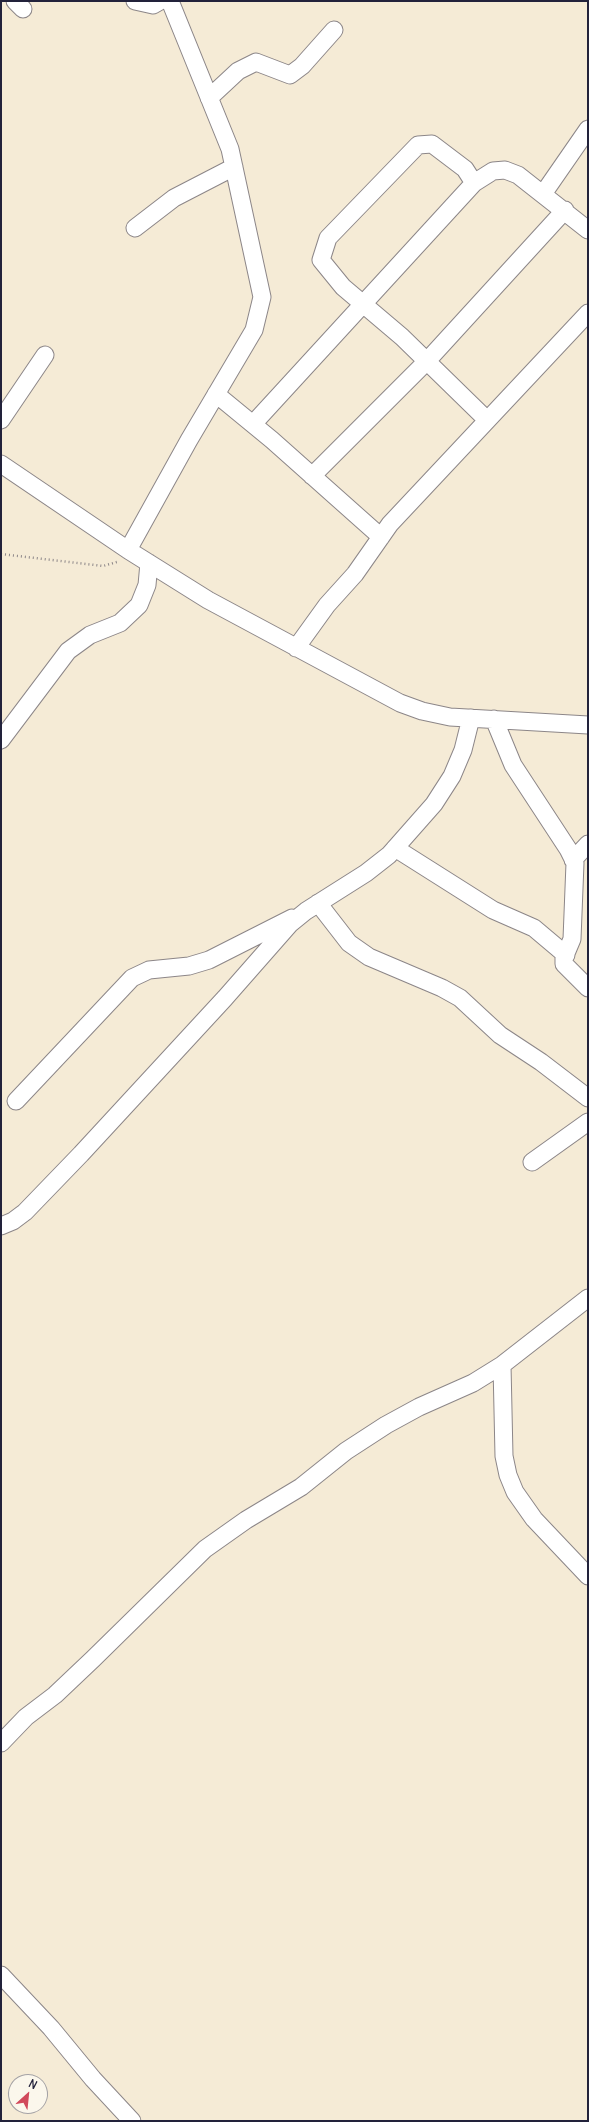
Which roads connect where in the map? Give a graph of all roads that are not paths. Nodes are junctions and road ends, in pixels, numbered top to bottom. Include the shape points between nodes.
1 (135, 1) edge
2 (160, 1) edge
3 (170, 1) edge
4 (334, 30) dead end
5 (209, 98) junction
6 (588, 130) edge
7 (234, 167) junction
8 (474, 184) junction
9 (543, 194) junction
10 (565, 210) junction
11 (135, 228) dead end
12 (588, 230) edge
13 (364, 304) junction
14 (588, 313) edge
15 (46, 355) dead end
16 (427, 361) junction
17 (216, 394) junction
18 (1, 420) edge
19 (487, 420) junction
20 (254, 424) junction
21 (1, 464) edge
22 (312, 476) junction
23 (381, 538) junction
24 (128, 550) junction
25 (149, 563) junction
26 (296, 648) junction
27 (471, 718) junction
28 (494, 720) junction
29 (588, 725) edge
30 (1, 740) edge
31 (588, 844) edge
32 (395, 848) junction
33 (573, 860) junction
34 (312, 907) junction
35 (566, 955) junction
36 (588, 988) edge
37 (588, 1098) edge
38 (16, 1101) dead end
39 (588, 1122) edge
40 (532, 1162) dead end
41 (1, 1226) edge
42 (588, 1298) edge
43 (502, 1365) junction
44 (588, 1576) edge
45 (1, 1743) edge
46 (1, 1975) edge
47 (132, 2121) edge

1 - 2 street via 153,5
3 - 5 street
4 - 5 street via 302,66 290,75 256,62 238,71
5 - 7 street via 230,149
6 - 9 street
7 - 11 street via 174,198
7 - 17 street via 262,297 254,330
8 - 9 street via 493,171 504,170 518,175
8 - 13 street
8 - 13 street via 465,169 432,144 418,145 328,238 322,260 343,287
9 - 10 street
10 - 12 street
10 - 16 street
13 - 16 street
13 - 20 street
14 - 19 street
15 - 18 street
16 - 19 street
16 - 22 street
17 - 20 street
17 - 24 street
19 - 23 street via 408,504
20 - 22 street
21 - 24 street
22 - 23 street
23 - 26 street
24 - 25 street
25 - 26 street via 208,600
25 - 30 street via 147,585 139,605 120,622 90,635 68,651
26 - 27 street via 400,703 450,717
27 - 28 street
27 - 32 street via 463,750 452,776 434,804
28 - 29 street
28 - 33 street via 513,765
31 - 33 street
32 - 34 street via 366,873
32 - 35 street via 493,910 534,928
33 - 35 street via 576,871 572,939
34 - 37 street via 349,943 369,957 460,998 500,1035
34 - 38 street via 209,960 189,966 149,970 132,978
34 - 41 street via 290,924 220,1004 35,1201 13,1221
35 - 36 street via 564,964
39 - 40 street
42 - 43 street
43 - 44 street via 504,1456 510,1480 515,1492 534,1519
43 - 45 street via 473,1383 418,1407 386,1425 346,1451 301,1487 246,1520 205,1549 93,1660
46 - 47 street

